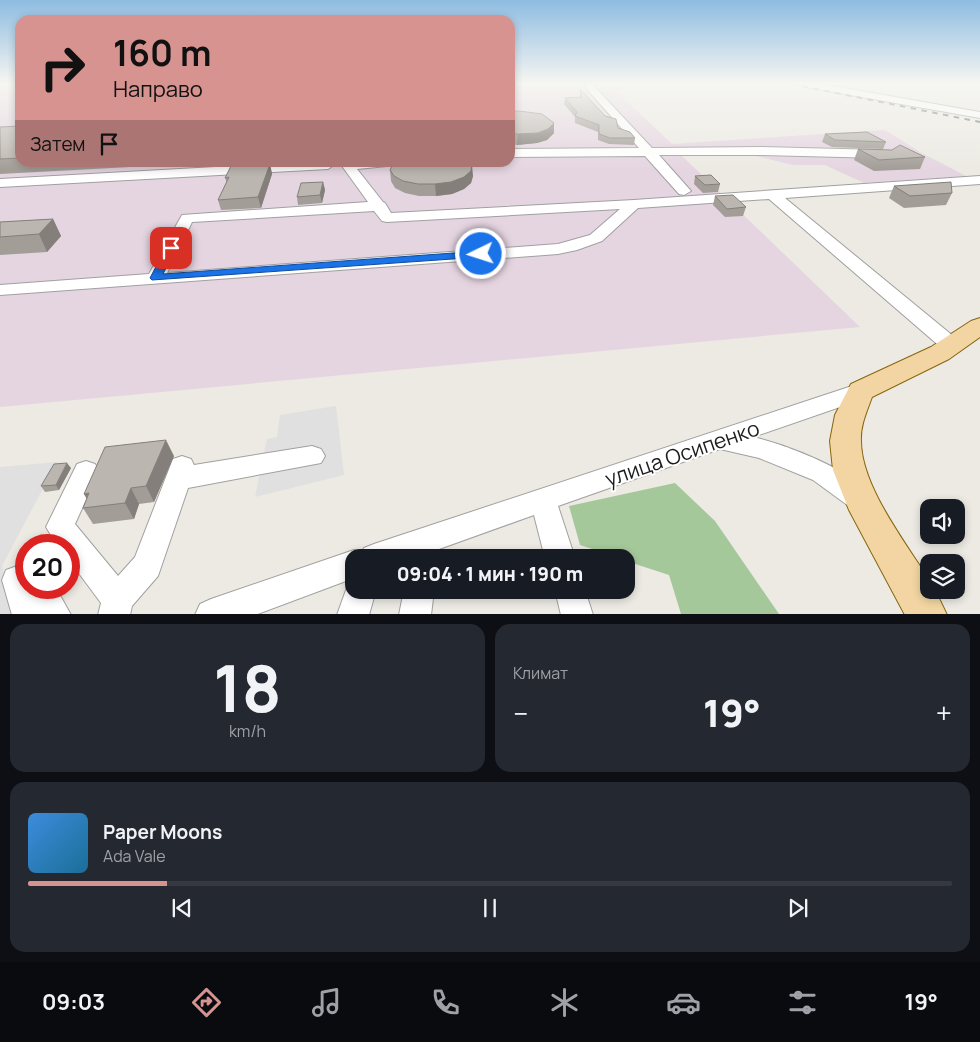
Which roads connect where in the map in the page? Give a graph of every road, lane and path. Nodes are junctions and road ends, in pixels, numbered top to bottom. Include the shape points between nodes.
1 (613, 113) edge
2 (967, 113) edge
3 (980, 115) edge
4 (515, 152) edge
5 (648, 152) junction
6 (888, 155) edge
7 (257, 167) edge
8 (349, 167) edge
9 (980, 180) edge
10 (0, 183) edge
11 (684, 191) dead end
12 (772, 194) junction
13 (634, 204) junction
14 (380, 206) junction
15 (155, 278) junction
16 (0, 290) edge
17 (980, 326) edge
18 (951, 345) junction
19 (861, 391) junction
20 (721, 440) junction
21 (312, 456) dead end
22 (86, 471) dead end
23 (543, 500) junction
24 (861, 500) junction
25 (428, 548) edge
26 (557, 549) edge
27 (345, 567) edge
28 (25, 599) edge
29 (39, 599) edge
30 (358, 599) edge
31 (418, 599) edge
32 (573, 599) edge
33 (116, 606) edge
34 (28, 614) edge
35 (55, 614) edge
36 (211, 614) edge
37 (354, 614) edge
38 (415, 614) edge
39 (577, 614) edge
40 (927, 614) edge

1 - 5 street
2 - 3 street
4 - 5 street
5 - 6 street
5 - 11 street
7 - 10 street
8 - 14 street
9 - 12 street
12 - 13 street
12 - 18 street
13 - 14 street via 387,218
13 - 15 street via 596,238 564,248
14 - 15 street via 187,218
15 - 16 street
17 - 18 main road, улица Осипенко
18 - 19 main road, улица Осипенко
19 - 20 street, улица Осипенко
19 - 24 main road via 850,415 845,441 849,470
20 - 23 street, улица Осипенко
20 - 24 street via 763,449 822,473
21 - 33 street via 179,472 147,566
22 - 33 street via 60,527
23 - 25 street, улица Осипенко
23 - 26 street
24 - 40 main road
27 - 36 street
28 - 34 street
29 - 35 street
30 - 37 street
31 - 38 street
32 - 39 street

